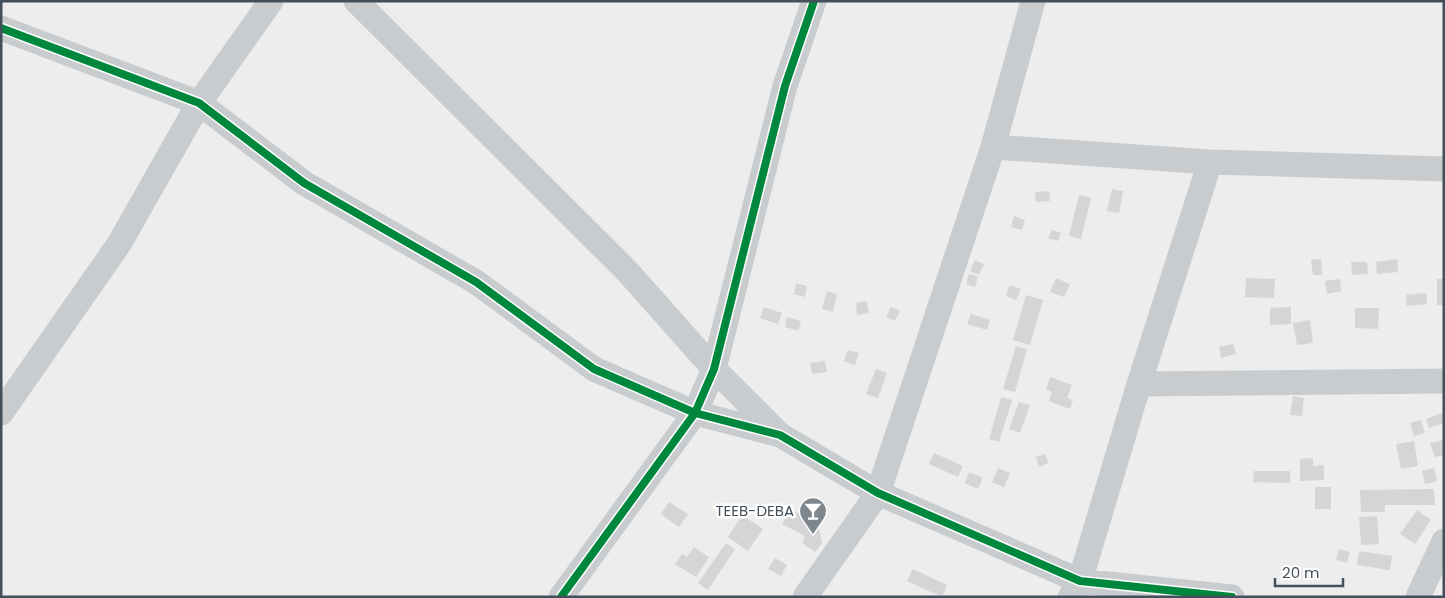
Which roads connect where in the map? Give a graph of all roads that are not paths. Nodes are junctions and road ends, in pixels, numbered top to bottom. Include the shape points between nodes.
1 (271, 1) edge
2 (356, 1) edge
3 (814, 1) edge
4 (1033, 1) edge
5 (1, 28) edge
6 (199, 103) junction
7 (993, 147) junction
8 (1210, 162) junction
9 (1444, 169) edge
10 (714, 369) junction
11 (1444, 381) edge
12 (1139, 384) junction
13 (1, 413) edge
14 (695, 413) junction
15 (780, 435) junction
16 (878, 493) junction
17 (1444, 541) edge
18 (1075, 589) edge
19 (561, 597) edge
20 (805, 597) edge
21 (1232, 597) edge
22 (1418, 597) edge

1 - 6 street
2 - 10 street via 626,271
3 - 10 street via 785,86
4 - 7 street
5 - 6 street
6 - 13 street via 119,244
6 - 14 street via 304,183 476,282 594,369
7 - 8 street
7 - 16 street
8 - 9 street
8 - 12 street
10 - 14 street
10 - 15 street
11 - 12 street
12 - 18 street
14 - 15 street
14 - 19 street
15 - 16 street
16 - 18 street
16 - 20 street
17 - 22 street
18 - 21 street

